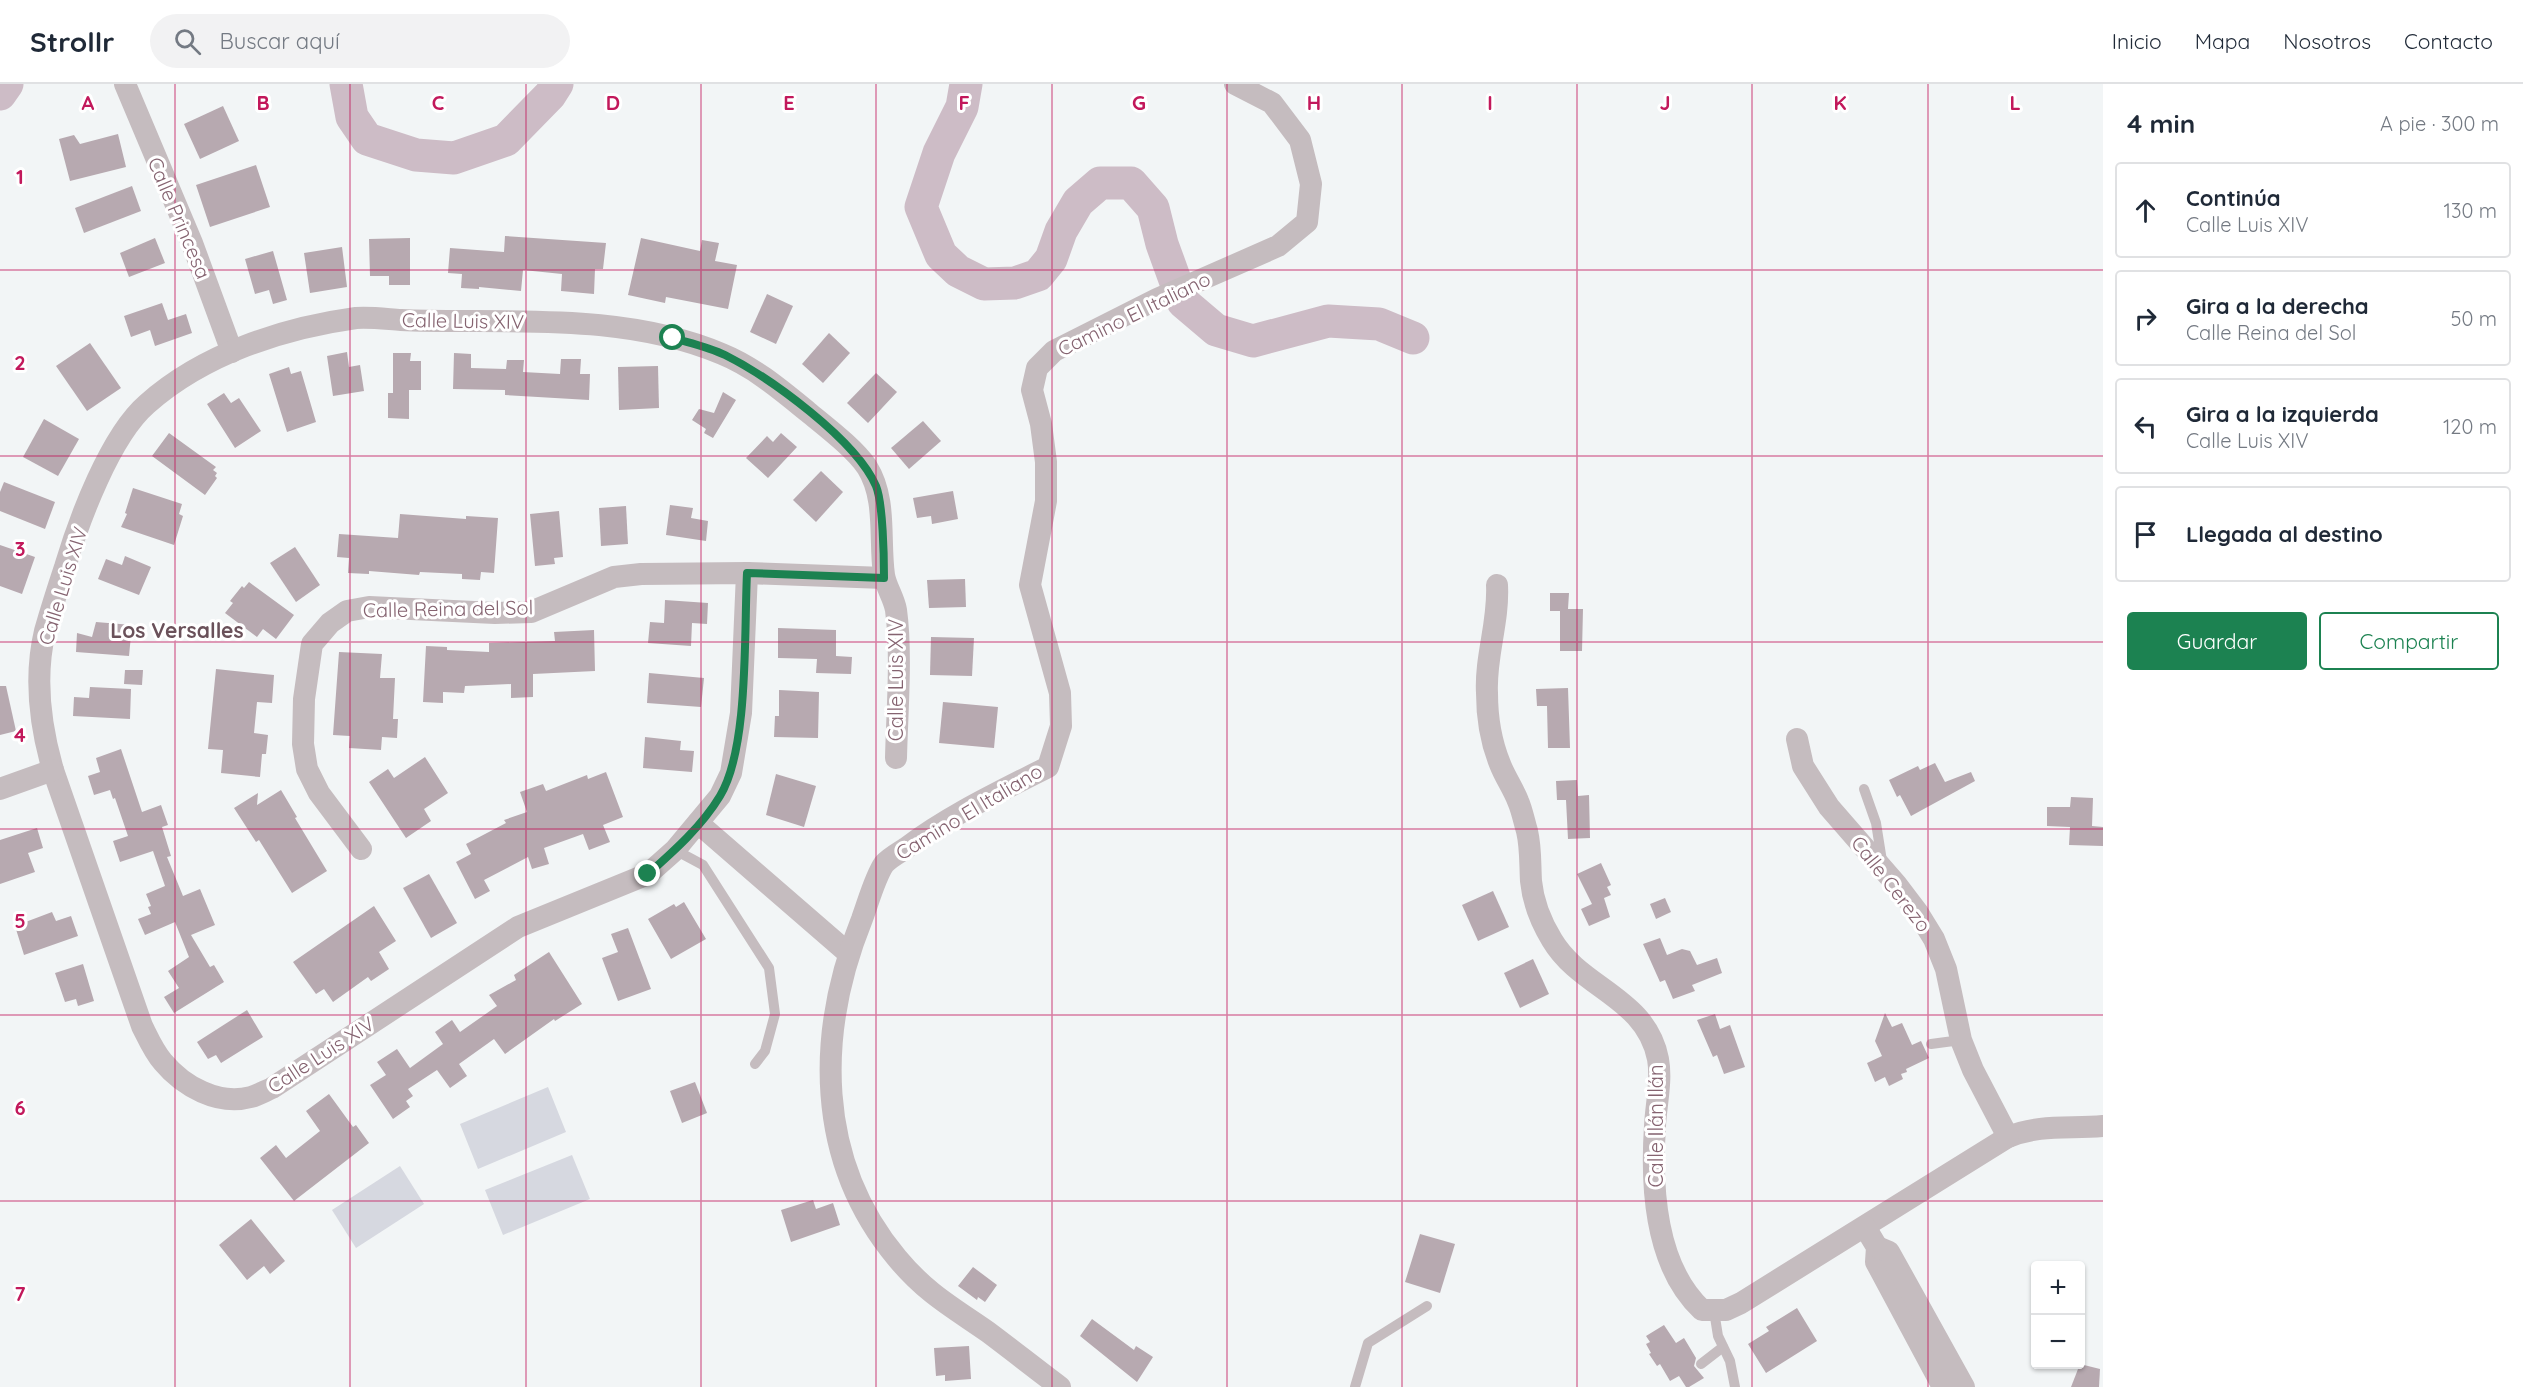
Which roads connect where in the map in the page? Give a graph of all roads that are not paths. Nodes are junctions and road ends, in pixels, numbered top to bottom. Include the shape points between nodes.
1 (125, 84) edge
2 (1235, 84) edge
3 (232, 352) junction
4 (747, 573) junction
5 (884, 578) junction
6 (1497, 585) dead end
7 (1797, 739) dead end
8 (896, 758) dead end
9 (52, 770) junction
10 (0, 789) edge
11 (1864, 789) dead end
12 (698, 823) junction
13 (361, 849) dead end
14 (675, 850) junction
15 (1884, 870) junction
16 (848, 953) junction
17 (1961, 1040) junction
18 (1932, 1044) dead end
19 (755, 1064) dead end
20 (2103, 1126) edge
21 (2008, 1137) junction
22 (1865, 1227) junction
23 (1877, 1247) junction
24 (1427, 1306) dead end
25 (1714, 1311) junction
26 (1723, 1347) junction
27 (1701, 1364) dead end
28 (1060, 1387) edge
29 (1355, 1387) edge
30 (1735, 1387) edge
31 (1943, 1387) edge
32 (1964, 1387) edge

1 - 3 street, Calle Princesa via 192,243
2 - 16 street, Camino El Italiano via 1272,103 1300,140 1311,184 1307,222 1278,246 1156,299 1054,351 1037,368 1032,390 1046,462 1046,501 1030,585 1060,693 1060,726 1048,767 973,805 884,863
3 - 5 street, Calle Luis XIV via 278,334 359,318 614,326 724,354 772,382 865,465 878,489
3 - 9 street, Calle Luis XIV via 181,378 145,405 116,440 70,551 44,634 40,702
4 - 5 street, Calle Reina del Sol
4 - 12 street, Calle Luis XIV via 738,737 731,773 720,796
4 - 13 street, Calle Reina del Sol via 614,577 531,612 369,607 346,611 312,644 304,699 303,744 308,769 319,793
5 - 8 street, Calle Luis XIV via 896,606 898,631
6 - 25 street, Calle Ilán Ilán via 1488,667 1488,715 1499,763 1519,802 1528,835 1537,907 1543,925 1566,958 1586,978 1634,1012 1652,1040 1660,1077 1653,1156 1658,1214 1666,1248 1691,1300 1702,1310
7 - 15 street, Calle Cerezo via 1803,766 1829,807
9 - 10 street
9 - 14 street, Calle Luis XIV via 141,1026 162,1061 181,1080 201,1092 225,1099 249,1098 272,1088 518,927 648,874
11 - 15 lane via 1876,823
12 - 14 street, Calle Luis XIV
12 - 16 street
14 - 19 lane via 703,865 769,968 775,1014 765,1051
15 - 17 street, Calle Cerezo via 1934,939 1946,969
16 - 28 street, Camino El Italiano via 834,1011 831,1071 838,1136 852,1188 880,1235 921,1285
17 - 18 lane
17 - 21 street, Calle Cerezo
20 - 21 street via 2025,1130
21 - 22 street
22 - 23 street
22 - 25 street via 1740,1303
23 - 31 street via 1876,1262
23 - 32 street via 1889,1252
24 - 29 lane via 1368,1343
25 - 26 lane
26 - 27 lane
26 - 30 lane

